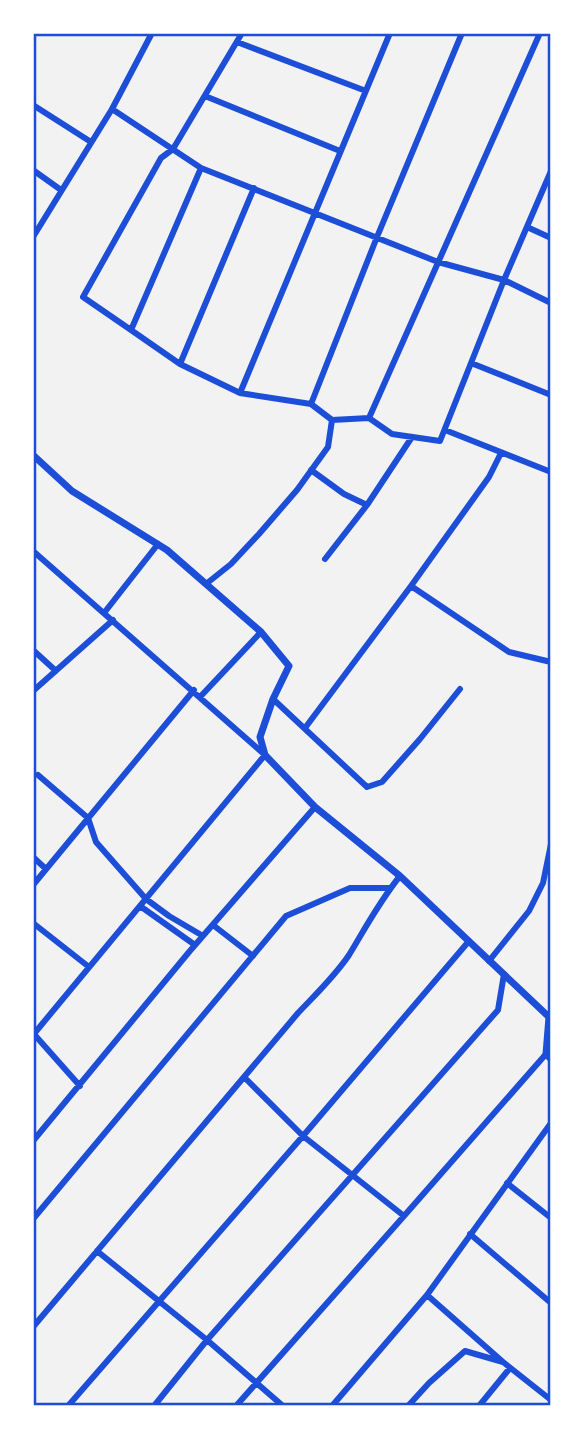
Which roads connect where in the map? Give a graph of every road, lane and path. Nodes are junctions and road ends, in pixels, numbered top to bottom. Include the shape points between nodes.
1 (152, 33) edge
2 (242, 33) edge
3 (390, 33) edge
4 (462, 33) edge
5 (540, 33) edge
6 (237, 42) junction
7 (366, 91) junction
8 (205, 96) junction
9 (33, 105) edge
10 (112, 109) junction
11 (91, 142) junction
12 (173, 149) junction
13 (340, 151) junction
14 (201, 168) junction
15 (33, 170) edge
16 (551, 171) edge
17 (254, 188) junction
18 (61, 190) junction
19 (314, 212) junction
20 (527, 227) junction
21 (34, 234) edge
22 (377, 237) junction
23 (551, 237) edge
24 (438, 262) junction
25 (503, 280) junction
26 (551, 303) edge
27 (131, 330) junction
28 (471, 363) junction
29 (180, 364) junction
30 (240, 393) junction
31 (551, 395) edge
32 (312, 404) junction
33 (369, 418) junction
34 (332, 421) junction
35 (445, 430) junction
36 (412, 437) junction
37 (502, 453) junction
38 (33, 456) edge
39 (311, 470) junction
40 (551, 472) edge
41 (367, 505) junction
42 (158, 544) junction
43 (33, 551) edge
44 (325, 559) dead end
45 (206, 584) junction
46 (411, 586) junction
47 (104, 612) junction
48 (113, 620) junction
49 (261, 632) junction
50 (33, 650) edge
51 (551, 662) edge
52 (56, 671) junction
53 (460, 689) dead end
54 (194, 690) junction
55 (33, 691) edge
56 (200, 696) junction
57 (273, 699) junction
58 (305, 728) junction
59 (265, 755) junction
60 (38, 775) dead end
61 (315, 807) junction
62 (88, 818) junction
63 (551, 844) edge
64 (33, 857) edge
65 (549, 868) edge
66 (46, 869) junction
67 (400, 876) junction
68 (33, 885) edge
69 (390, 888) junction
70 (146, 899) junction
71 (140, 906) junction
72 (33, 923) edge
73 (213, 925) junction
74 (203, 936) junction
75 (469, 941) junction
76 (195, 945) junction
77 (253, 956) junction
78 (489, 961) junction
79 (89, 967) junction
80 (504, 975) junction
81 (33, 1034) edge
82 (548, 1057) edge
83 (244, 1077) junction
84 (80, 1086) junction
85 (551, 1123) edge
86 (544, 1132) junction
87 (303, 1136) junction
88 (551, 1137) edge
89 (33, 1141) edge
90 (353, 1176) junction
91 (507, 1183) junction
92 (404, 1216) junction
93 (551, 1218) edge
94 (33, 1219) edge
95 (470, 1234) junction
96 (97, 1251) junction
97 (427, 1295) junction
98 (160, 1302) junction
99 (551, 1303) edge
100 (33, 1327) edge
101 (207, 1340) junction
102 (503, 1362) junction
103 (510, 1367) junction
104 (256, 1382) junction
105 (551, 1400) edge
106 (68, 1406) edge
107 (154, 1406) edge
108 (236, 1406) edge
109 (283, 1406) edge
110 (332, 1406) edge
111 (408, 1406) edge
112 (478, 1406) edge

1 - 10 street
2 - 6 street
3 - 7 street
4 - 22 street
5 - 24 street
6 - 7 street
6 - 8 street
7 - 13 street
8 - 12 street
8 - 13 street
9 - 11 street
10 - 11 street
10 - 12 street
11 - 18 street
12 - 14 street
12 - 27 street via 161,158 83,297
13 - 19 street
14 - 17 street
14 - 27 street
15 - 18 street
16 - 20 street
17 - 19 street
17 - 29 street
18 - 21 street
19 - 22 street
19 - 30 street
20 - 23 street
20 - 25 street
22 - 24 street
22 - 32 street
24 - 25 street
24 - 33 street
25 - 26 street
25 - 28 street
27 - 29 street
28 - 31 street
28 - 35 street
29 - 30 street
30 - 32 street
32 - 34 street
33 - 34 street
33 - 36 street via 392,435
34 - 39 street via 328,446
35 - 36 street via 440,441
35 - 37 street
36 - 41 street
37 - 40 street
37 - 46 street
38 - 42 street via 72,492
39 - 41 street
39 - 45 street via 260,534
41 - 44 street
42 - 45 street
42 - 47 street
43 - 47 street
45 - 49 street
46 - 51 street via 509,652
46 - 58 street
47 - 48 street
48 - 52 street
48 - 54 street
49 - 56 street
49 - 57 street via 289,666
50 - 52 street
52 - 55 street
53 - 58 street via 382,782 367,787
54 - 56 street
54 - 62 street
56 - 59 street
57 - 58 street
57 - 59 street via 260,737
59 - 61 street
59 - 70 street
60 - 62 street
61 - 67 street
61 - 73 street
62 - 66 street
62 - 70 street via 96,842
63 - 65 street
64 - 66 street
65 - 78 street via 529,911
66 - 68 street
67 - 69 street
67 - 75 street
69 - 77 street via 350,888 286,916
69 - 83 street via 326,985
70 - 71 street
70 - 74 street
71 - 76 street
71 - 79 street
72 - 79 street
73 - 74 street
73 - 77 street
74 - 76 street
75 - 78 street
75 - 87 street
76 - 84 street
77 - 94 street
78 - 80 street
79 - 81 street
80 - 82 street via 549,1017
80 - 90 street via 498,1010
81 - 84 street
82 - 92 street
83 - 87 street
83 - 96 street
84 - 89 street
85 - 86 street
86 - 88 street
86 - 91 street
87 - 90 street
87 - 98 street
90 - 92 street
90 - 101 street
91 - 93 street
91 - 95 street
92 - 104 street
95 - 97 street
95 - 99 street
96 - 98 street
96 - 100 street
97 - 102 street
97 - 110 street
98 - 101 street
98 - 106 street
101 - 104 street
101 - 107 street
102 - 103 street
102 - 111 street via 465,1351
103 - 105 street
103 - 112 street
104 - 108 street
104 - 109 street

